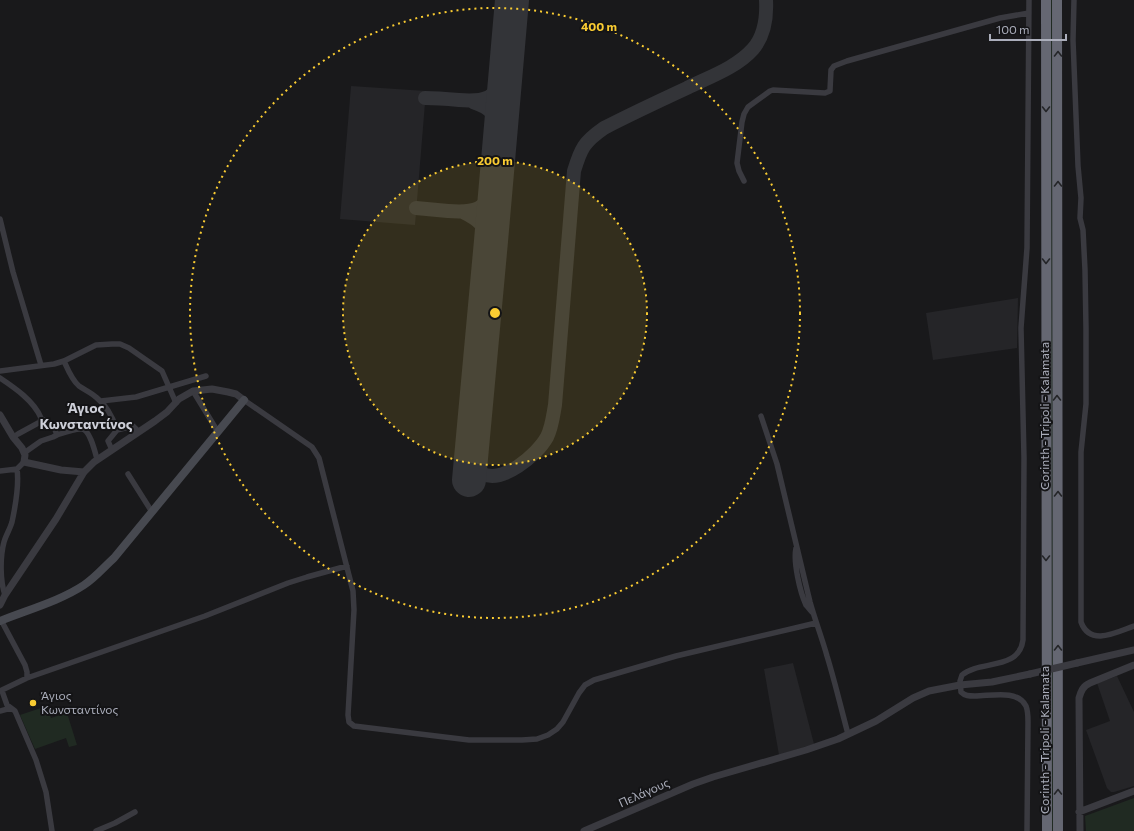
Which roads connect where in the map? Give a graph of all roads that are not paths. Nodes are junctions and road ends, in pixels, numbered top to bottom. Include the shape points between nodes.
1 (1029, 0) edge
2 (1046, 0) edge
3 (1058, 0) edge
4 (1074, 0) edge
5 (1029, 12) junction
6 (744, 181) dead end
7 (0, 219) edge
8 (1058, 299) junction
9 (1046, 304) junction
10 (1040, 317) dead end
11 (1064, 336) dead end
12 (64, 361) junction
13 (41, 365) junction
14 (0, 371) edge
15 (206, 376) dead end
16 (0, 378) edge
17 (169, 387) junction
18 (193, 391) junction
19 (244, 400) junction
20 (101, 401) junction
21 (1043, 402) dead end
22 (176, 403) junction
23 (1063, 411) dead end
24 (1046, 412) junction
25 (0, 415) edge
26 (761, 416) dead end
27 (41, 418) junction
28 (117, 430) junction
29 (138, 431) junction
30 (218, 432) junction
31 (57, 435) junction
32 (13, 437) junction
33 (112, 450) junction
34 (1058, 451) junction
35 (24, 453) junction
36 (97, 459) junction
37 (24, 462) junction
38 (17, 469) junction
39 (0, 471) edge
40 (84, 472) junction
41 (128, 474) dead end
42 (152, 512) junction
43 (347, 566) junction
44 (5, 595) junction
45 (0, 605) edge
46 (0, 619) edge
47 (816, 623) junction
48 (1134, 626) edge
49 (1134, 650) edge
50 (1134, 665) edge
51 (28, 678) junction
52 (960, 685) junction
53 (11, 708) junction
54 (0, 712) edge
55 (848, 734) junction
56 (1134, 791) edge
57 (135, 812) dead end
58 (1079, 812) junction
59 (52, 831) edge
60 (96, 831) edge
61 (584, 831) edge
62 (1027, 831) edge
63 (1047, 831) edge
64 (1058, 831) edge
65 (1080, 831) edge

1 - 5 street
2 -> 9 highway, Corinth - Tripoli - Kalamata
8 -> 3 highway, Corinth - Tripoli - Kalamata
4 - 48 street via 1073,40 1086,328 1081,622 1086,631 1096,636
5 - 6 street via 834,66 831,70 830,90 826,93 773,90 769,92 748,107 744,114 737,163
5 - 52 street via 1027,248 1021,328 1024,458 1023,640 1021,650 1014,656 967,672 962,675
7 - 13 street
8 - 11 highway
34 -> 8 highway, Corinth - Tripoli - Kalamata
9 - 10 highway
9 - 24 highway, Corinth - Tripoli - Kalamata
12 - 13 street
12 - 17 street via 96,345 120,344 162,371
12 - 20 street via 78,385
13 - 14 street
15 - 17 street
16 - 27 street via 27,399
17 - 20 street via 136,397
17 - 22 street
18 - 19 street via 212,389 236,394
18 - 22 street
18 - 30 street
19 - 30 main road
19 - 43 street via 312,447 317,454
20 - 28 street via 112,416
21 - 24 highway
22 - 29 street via 155,421
23 - 34 highway
24 -> 63 highway, Corinth - Tripoli - Kalamata
25 - 32 street
26 - 47 street via 777,464
27 - 31 street via 56,430
27 - 32 street via 40,422
28 - 29 street via 133,426
28 - 33 street via 108,441
29 - 33 street
30 - 42 main road
31 - 35 street via 41,441
31 - 36 street via 85,430
32 - 35 street
33 - 36 street
64 -> 34 highway, Corinth - Tripoli - Kalamata
35 - 37 street
36 - 40 street
37 - 38 street
37 - 40 street
38 - 39 street
38 - 44 street via 12,523 1,555
40 - 44 street
41 - 42 street
42 - 46 main road via 114,558 84,585 56,599
43 - 47 street via 354,602 348,720 354,726 374,729 469,740 527,740 543,737 560,726 579,693 594,680 670,657
43 - 51 street via 288,583 205,616
44 - 45 street
46 - 51 street via 25,666
47 - 55 street via 831,667
49 - 52 street, Πελάγους, bridge via 992,682
50 - 58 street via 1085,685 1080,692
51 - 53 street via 2,690
52 - 55 street, Πελάγους via 921,694 876,721
52 - 62 street via 961,692 965,695 1006,694 1018,698 1026,706
53 - 54 street
53 - 59 street via 15,711 36,760 46,792
55 - 61 street, Πελάγους via 806,750 713,777
56 - 58 street
57 - 60 street
58 - 65 street

